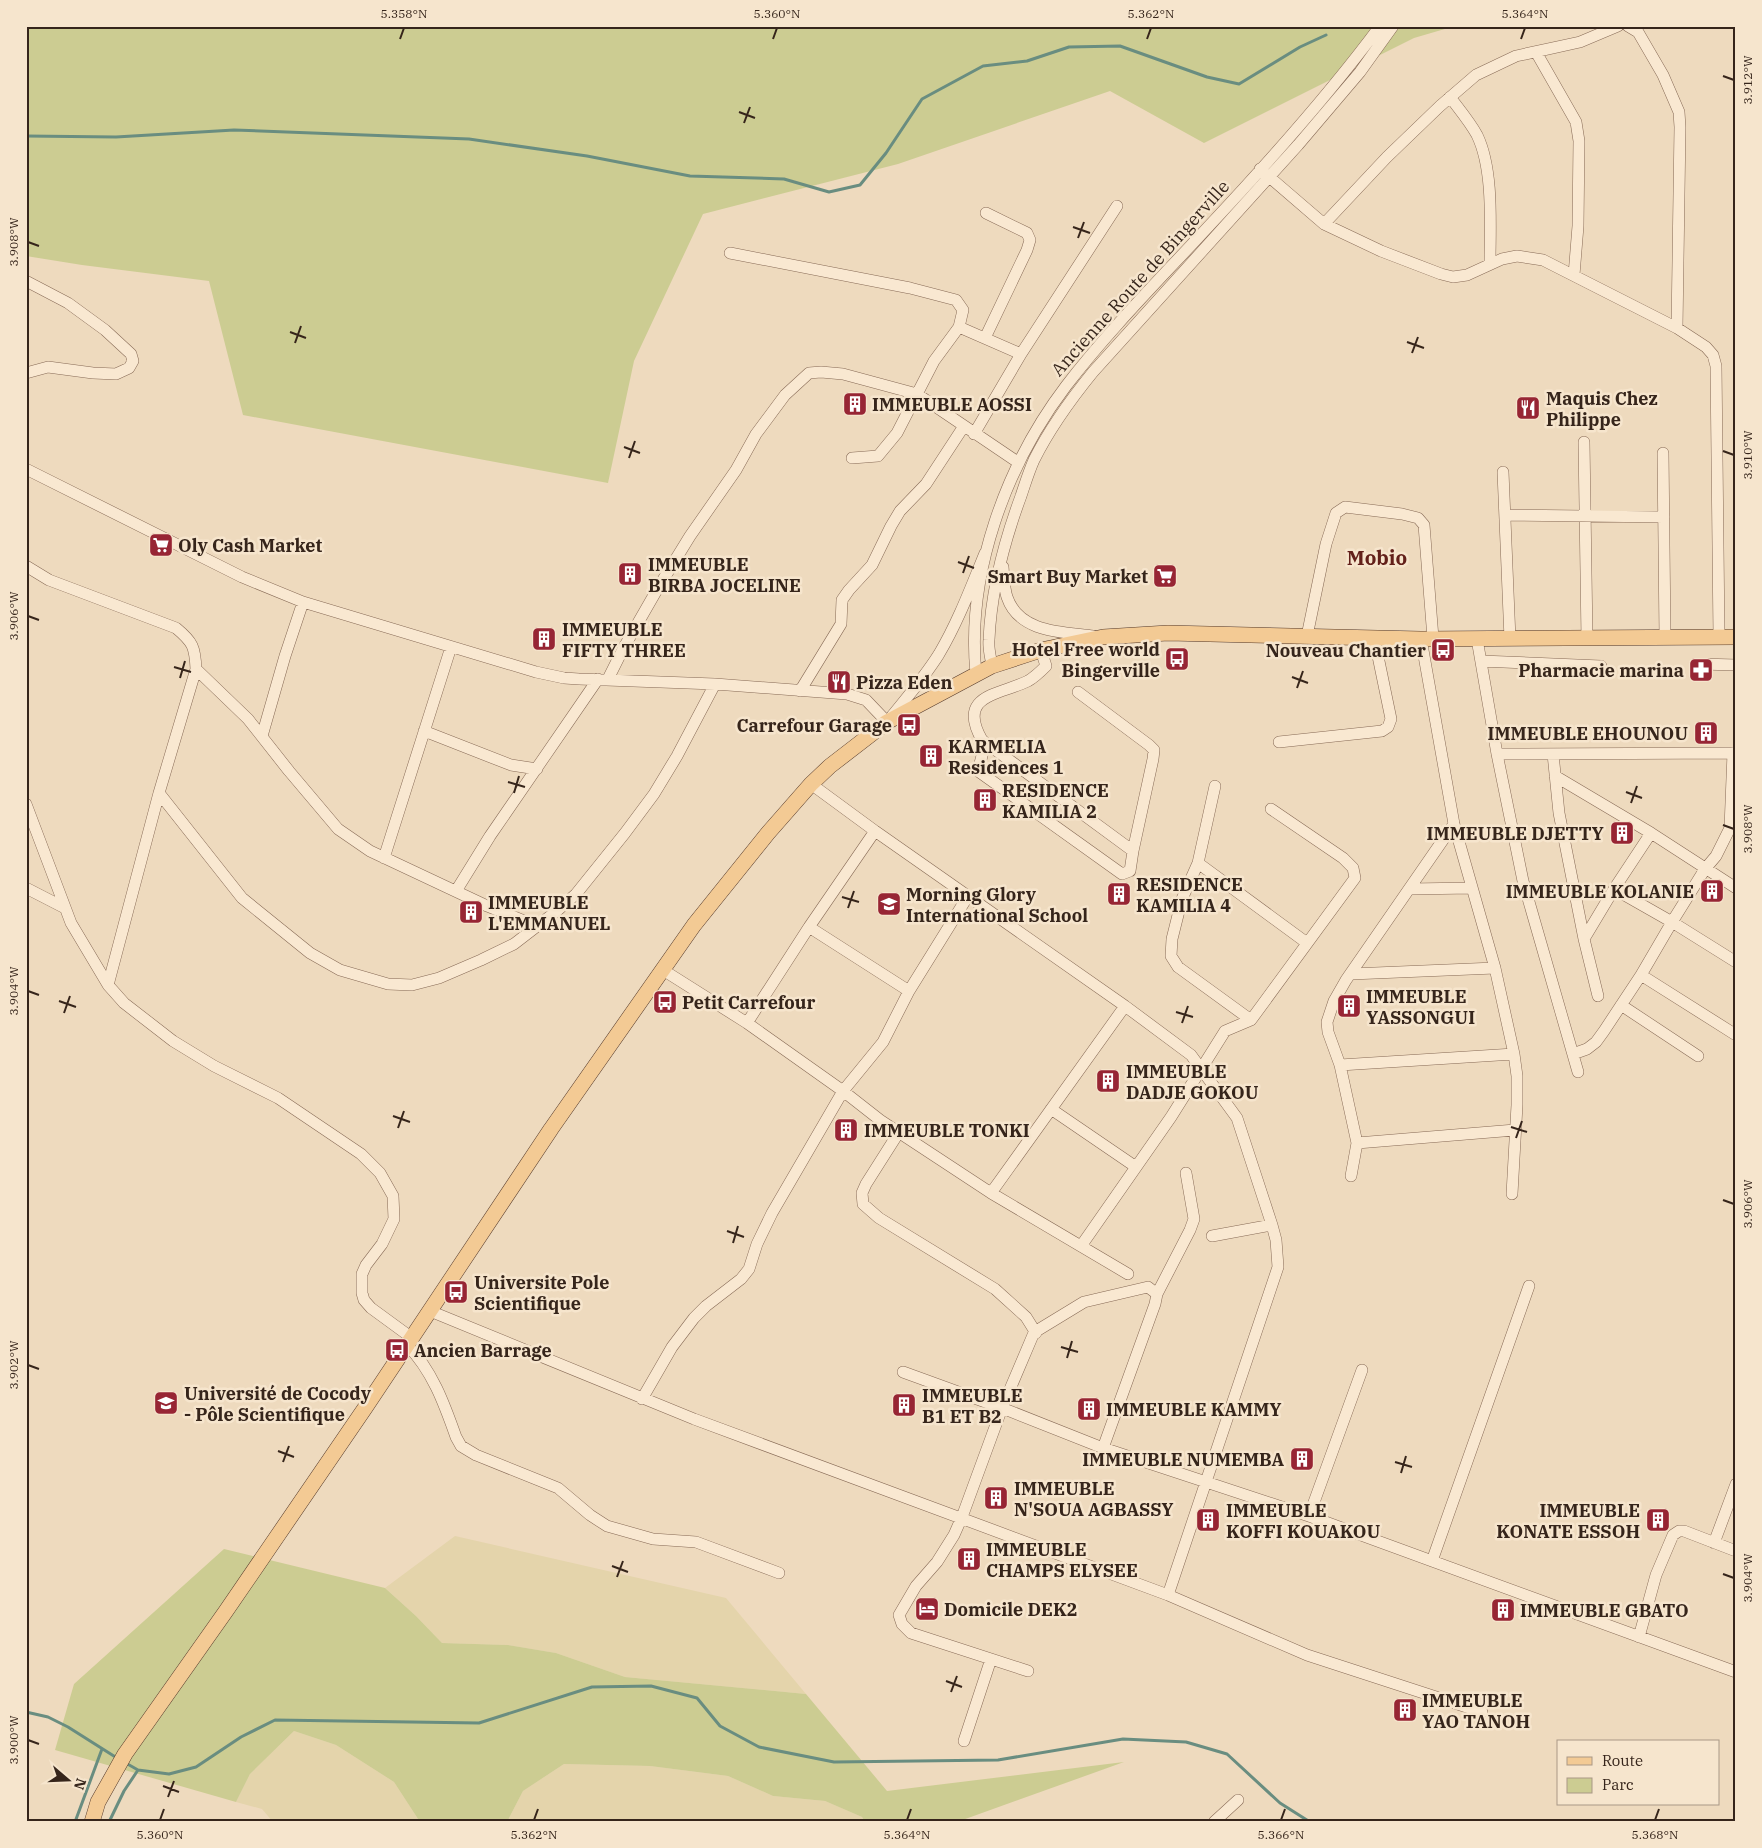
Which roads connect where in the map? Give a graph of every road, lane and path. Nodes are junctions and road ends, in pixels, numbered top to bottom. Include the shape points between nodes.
1 (1380, 26) edge
2 (1393, 26) edge
3 (1618, 26) edge
4 (1628, 26) edge
5 (1536, 52) junction
6 (1450, 97) junction
7 (1260, 169) junction
8 (1270, 177) junction
9 (1116, 206) dead end
10 (986, 213) dead end
11 (1324, 224) junction
12 (730, 254) dead end
13 (1490, 264) junction
14 (1574, 275) junction
15 (26, 281) edge
16 (959, 327) junction
17 (1677, 328) junction
18 (985, 338) junction
19 (1021, 354) junction
20 (26, 372) edge
21 (917, 394) junction
22 (964, 426) junction
23 (974, 434) junction
24 (1584, 442) dead end
25 (1664, 453) dead end
26 (852, 458) dead end
27 (1020, 462) junction
28 (26, 469) edge
29 (1503, 472) dead end
30 (1505, 515) junction
31 (1585, 515) junction
32 (1664, 517) junction
33 (985, 553) junction
34 (1001, 557) junction
35 (26, 566) edge
36 (303, 602) junction
37 (1307, 636) junction
38 (1665, 636) junction
39 (1719, 636) junction
40 (1102, 637) junction
41 (1374, 637) junction
42 (1736, 637) edge
43 (1427, 638) junction
44 (1477, 638) junction
45 (1510, 638) junction
46 (1587, 638) junction
47 (451, 647) junction
48 (1041, 650) junction
49 (1481, 661) junction
50 (1700, 664) dead end
51 (1736, 664) edge
52 (992, 666) junction
53 (1601, 666) dead end
54 (196, 669) junction
55 (976, 674) junction
56 (603, 679) junction
57 (715, 684) junction
58 (800, 691) junction
59 (1078, 692) dead end
60 (888, 722) junction
61 (424, 731) junction
62 (262, 736) junction
63 (982, 740) junction
64 (1279, 742) dead end
65 (1734, 753) edge
66 (1497, 754) junction
67 (1553, 754) junction
68 (536, 769) junction
69 (1555, 776) junction
70 (811, 784) junction
71 (1214, 786) dead end
72 (159, 794) junction
73 (26, 804) edge
74 (1733, 808) edge
75 (1271, 809) dead end
76 (1454, 824) junction
77 (875, 832) junction
78 (1651, 833) junction
79 (1133, 851) junction
80 (384, 858) junction
81 (1198, 863) junction
82 (1705, 869) junction
83 (26, 888) edge
84 (1472, 888) junction
85 (1736, 888) edge
86 (1410, 889) junction
87 (1614, 889) junction
88 (456, 891) junction
89 (968, 896) junction
90 (65, 908) junction
91 (1672, 922) junction
92 (537, 926) junction
93 (809, 927) junction
94 (1584, 939) junction
95 (1307, 943) junction
96 (1736, 962) edge
97 (1494, 968) junction
98 (663, 970) junction
99 (1351, 974) junction
100 (1641, 975) junction
101 (108, 985) junction
102 (909, 991) junction
103 (1598, 996) dead end
104 (1621, 1005) junction
105 (1125, 1006) junction
106 (1251, 1020) junction
107 (747, 1023) junction
108 (1736, 1035) edge
109 (1514, 1054) junction
110 (1573, 1054) junction
111 (1698, 1056) dead end
112 (1340, 1065) junction
113 (1202, 1069) junction
114 (1578, 1072) dead end
115 (843, 1091) junction
116 (1051, 1109) junction
117 (1515, 1130) junction
118 (899, 1132) junction
119 (1357, 1143) junction
120 (1136, 1167) junction
121 (1186, 1173) dead end
122 (1351, 1176) dead end
123 (991, 1193) junction
124 (1512, 1194) dead end
125 (1272, 1225) junction
126 (1212, 1236) dead end
127 (1081, 1246) junction
128 (1128, 1274) dead end
129 (1528, 1286) dead end
130 (1157, 1294) junction
131 (430, 1311) junction
132 (1036, 1333) junction
133 (409, 1341) junction
134 (1362, 1370) dead end
135 (903, 1372) dead end
136 (642, 1398) junction
137 (1002, 1408) junction
138 (1103, 1448) junction
139 (1207, 1482) junction
140 (1736, 1484) edge
141 (1309, 1516) junction
142 (962, 1517) junction
143 (1714, 1543) junction
144 (1736, 1551) edge
145 (1432, 1561) junction
146 (778, 1573) dead end
147 (1168, 1595) junction
148 (1640, 1637) junction
149 (991, 1660) junction
150 (1028, 1671) dead end
151 (1736, 1672) edge
152 (1482, 1712) dead end
153 (964, 1741) dead end
154 (1238, 1800) dead end
155 (92, 1822) edge
156 (1214, 1822) edge

1 - 7 street, Ancienne Route de Bingerville via 1354,61
2 - 8 street, Ancienne Route de Bingerville via 1360,72
3 - 5 street via 1580,42
4 - 17 street via 1644,40 1664,75 1679,112
5 - 6 street via 1516,56 1476,76
5 - 14 street via 1576,122 1579,141 1578,226
6 - 11 street
6 - 13 street via 1477,134 1486,157
7 - 8 street
7 - 27 street, Ancienne Route de Bingerville via 1077,372 1042,420
8 - 11 street via 1288,196
8 - 34 street, Ancienne Route de Bingerville via 1072,398 1034,461
9 - 19 street
10 - 18 street via 1027,233 1030,240
11 - 13 street via 1440,274 1453,277 1467,275
12 - 16 street via 910,288 956,300 962,310
13 - 14 street via 1517,256 1543,260
14 - 17 street
15 - 20 street via 68,303 105,330 131,354 133,361 129,368 116,374 48,367
16 - 18 street
16 - 21 street via 934,361
17 - 39 street via 1706,347 1716,366
18 - 19 street
19 - 23 street
21 - 22 street
21 - 26 street via 897,432 878,456
21 - 56 street via 843,374 821,372 809,373 785,394 690,536
22 - 23 street
22 - 58 street via 926,484 900,511 872,565 842,600 841,624
23 - 27 street
24 - 31 street
25 - 32 street
27 - 33 street, Ancienne Route de Bingerville
28 - 36 street via 242,577
29 - 30 street
30 - 31 street
30 - 45 street
31 - 32 street
31 - 46 street
32 - 38 street
33 - 55 street, Ancienne Route de Bingerville via 977,604
33 - 60 street via 939,654
34 - 40 street via 1007,597 1015,612 1027,622 1048,630
34 - 52 street, Ancienne Route de Bingerville via 988,642
35 - 54 street via 49,580 176,628 189,639 195,653
36 - 47 street
36 - 62 street
37 - 40 main road via 1168,633
37 - 41 main road
37 - 43 street via 1326,544 1336,513 1345,506 1402,514 1418,518 1424,525
38 - 39 main road
38 - 46 main road
39 - 42 main road
40 - 48 main road
41 - 43 main road
41 - 64 street via 1391,719 1388,727 1382,731
43 - 44 main road
43 - 76 street
44 - 45 main road
44 - 49 street
45 - 46 main road
47 - 56 street via 564,678
47 - 61 street
48 - 52 main road
48 - 63 street via 1046,666 1034,677 981,701 975,711 974,726
49 - 53 street
49 - 66 street
50 - 51 street
52 - 55 main road
54 - 62 street
54 - 72 street
55 - 60 main road
56 - 57 street
56 - 68 street
57 - 58 street
57 - 92 street via 654,794 576,894
58 - 60 street via 847,694 866,700
59 - 79 street via 1154,750
60 - 70 main road
61 - 68 street via 511,765
61 - 80 street
62 - 80 street via 338,829
63 - 79 street
63 - 79 street via 984,748 978,771 1122,874 1130,871
65 - 67 street
65 - 74 street
66 - 67 street
66 - 110 street via 1523,881
67 - 69 street
68 - 88 street
69 - 78 street
69 - 94 street via 1559,813
70 - 77 street
70 - 98 main road via 726,884
71 - 81 street
72 - 92 street via 242,898 310,953 340,970 388,984 412,985 439,978 481,960 514,944
72 - 101 street
73 - 90 street
74 - 82 street via 1730,828 1716,856
75 - 95 street via 1354,868 1354,878
76 - 84 street
76 - 86 street
77 - 89 street
77 - 93 street
78 - 82 street
78 - 87 street
80 - 88 street
81 - 95 street
81 - 106 street via 1182,900 1171,956 1178,967
82 - 85 street
82 - 91 street
83 - 90 street
84 - 86 street
84 - 97 street
86 - 99 street
87 - 91 street
87 - 94 street
88 - 92 street
89 - 102 street
89 - 105 street
90 - 101 street
91 - 96 street
91 - 100 street
93 - 102 street
93 - 107 street
94 - 103 street
95 - 106 street
97 - 99 street
97 - 109 street
98 - 107 street
98 - 131 main road
99 - 112 street via 1341,988 1328,1022 1330,1042
100 - 104 street
100 - 108 street
101 - 133 street via 124,1003 173,1041 278,1098 362,1154 380,1173 393,1196 394,1219 362,1274 362,1293 371,1308
102 - 115 street via 883,1042
104 - 110 street via 1596,1042
104 - 111 street
105 - 113 street via 1191,1055
105 - 116 street
106 - 113 street via 1225,1031
107 - 115 street
109 - 112 street
109 - 117 street via 1518,1076
110 - 114 street
112 - 119 street
113 - 120 street
113 - 125 street via 1237,1118
115 - 118 street
115 - 136 street via 772,1213 749,1269 694,1318 672,1347
116 - 120 street
116 - 123 street
117 - 119 street
117 - 124 street
118 - 123 street
118 - 132 street via 866,1184 862,1204 879,1218 996,1289 1026,1317
119 - 122 street
120 - 127 street
121 - 130 street via 1194,1219
123 - 127 street
125 - 126 street
125 - 139 street via 1278,1258 1276,1277
127 - 128 street
129 - 145 street
130 - 132 street via 1148,1287 1084,1302
130 - 138 street
131 - 133 main road
131 - 136 street
132 - 137 street via 1029,1342
133 - 146 street via 430,1374 461,1446 558,1488 590,1516 607,1526 653,1539 696,1542
133 - 155 main road via 125,1754 98,1802
134 - 141 street
135 - 137 street
136 - 142 street
137 - 138 street
137 - 142 street
138 - 139 street
139 - 141 street
139 - 147 street
140 - 143 street
141 - 145 street
142 - 147 street
142 - 149 street via 937,1562 916,1586 899,1615 911,1633
143 - 144 street
143 - 148 street via 1684,1531 1673,1535 1656,1575
145 - 148 street
147 - 152 street via 1307,1655
148 - 151 street
149 - 150 street
149 - 153 street
154 - 156 street

